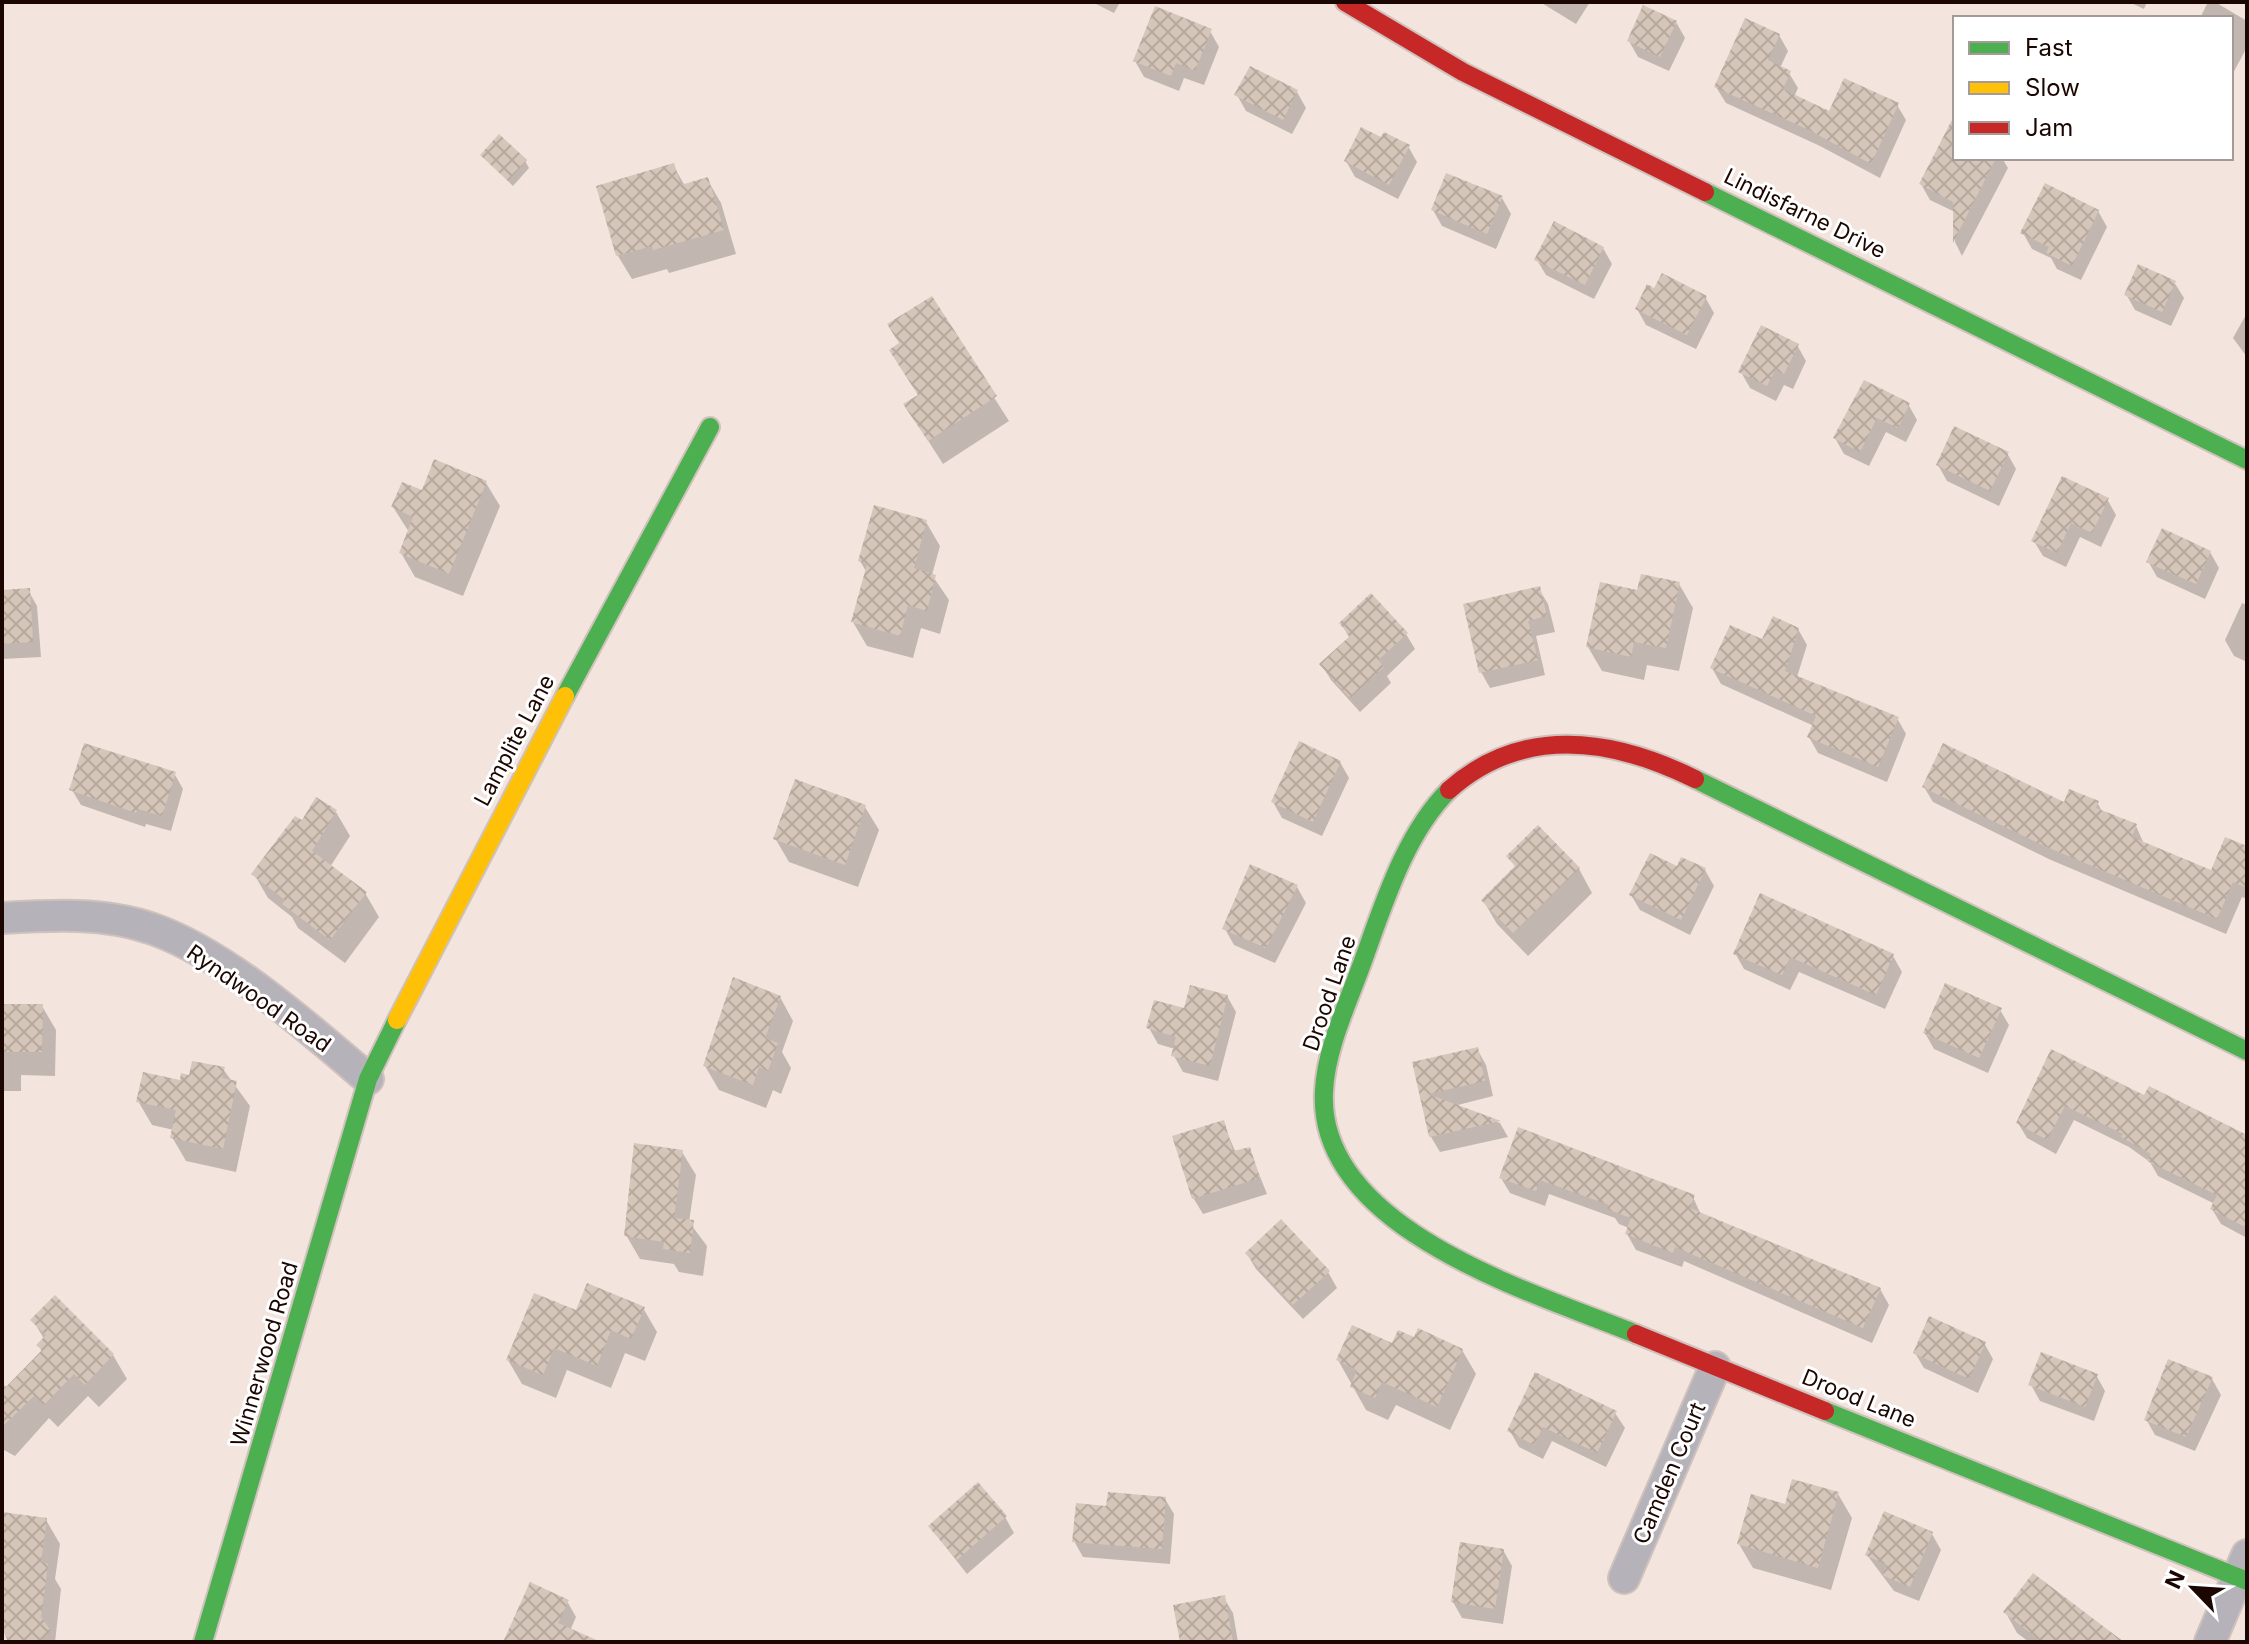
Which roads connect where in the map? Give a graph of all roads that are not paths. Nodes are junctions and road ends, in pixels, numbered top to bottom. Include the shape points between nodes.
1 (1345, 2) edge
2 (710, 427) dead end
3 (2247, 460) edge
4 (2, 918) edge
5 (2247, 1051) edge
6 (368, 1079) junction
7 (1715, 1367) junction
8 (2244, 1571) edge
9 (1624, 1578) dead end
10 (203, 1642) edge
11 (2210, 1642) edge

1 - 3 street, Lindisfarne Drive via 1463,72
2 - 6 street, Lamplite Lane via 505,807
4 - 6 street, Ryndwood Road via 108,918 153,929 271,1001
5 - 7 street, Drood Lane via 1688,775 1634,754 1573,741 1525,747 1487,765 1433,807 1387,903 1330,1061 1324,1092 1336,1145 1368,1197 1452,1257
6 - 10 street, Winnerwood Road
7 - 8 street, Drood Lane
7 - 9 street, Camden Court
8 - 11 street

